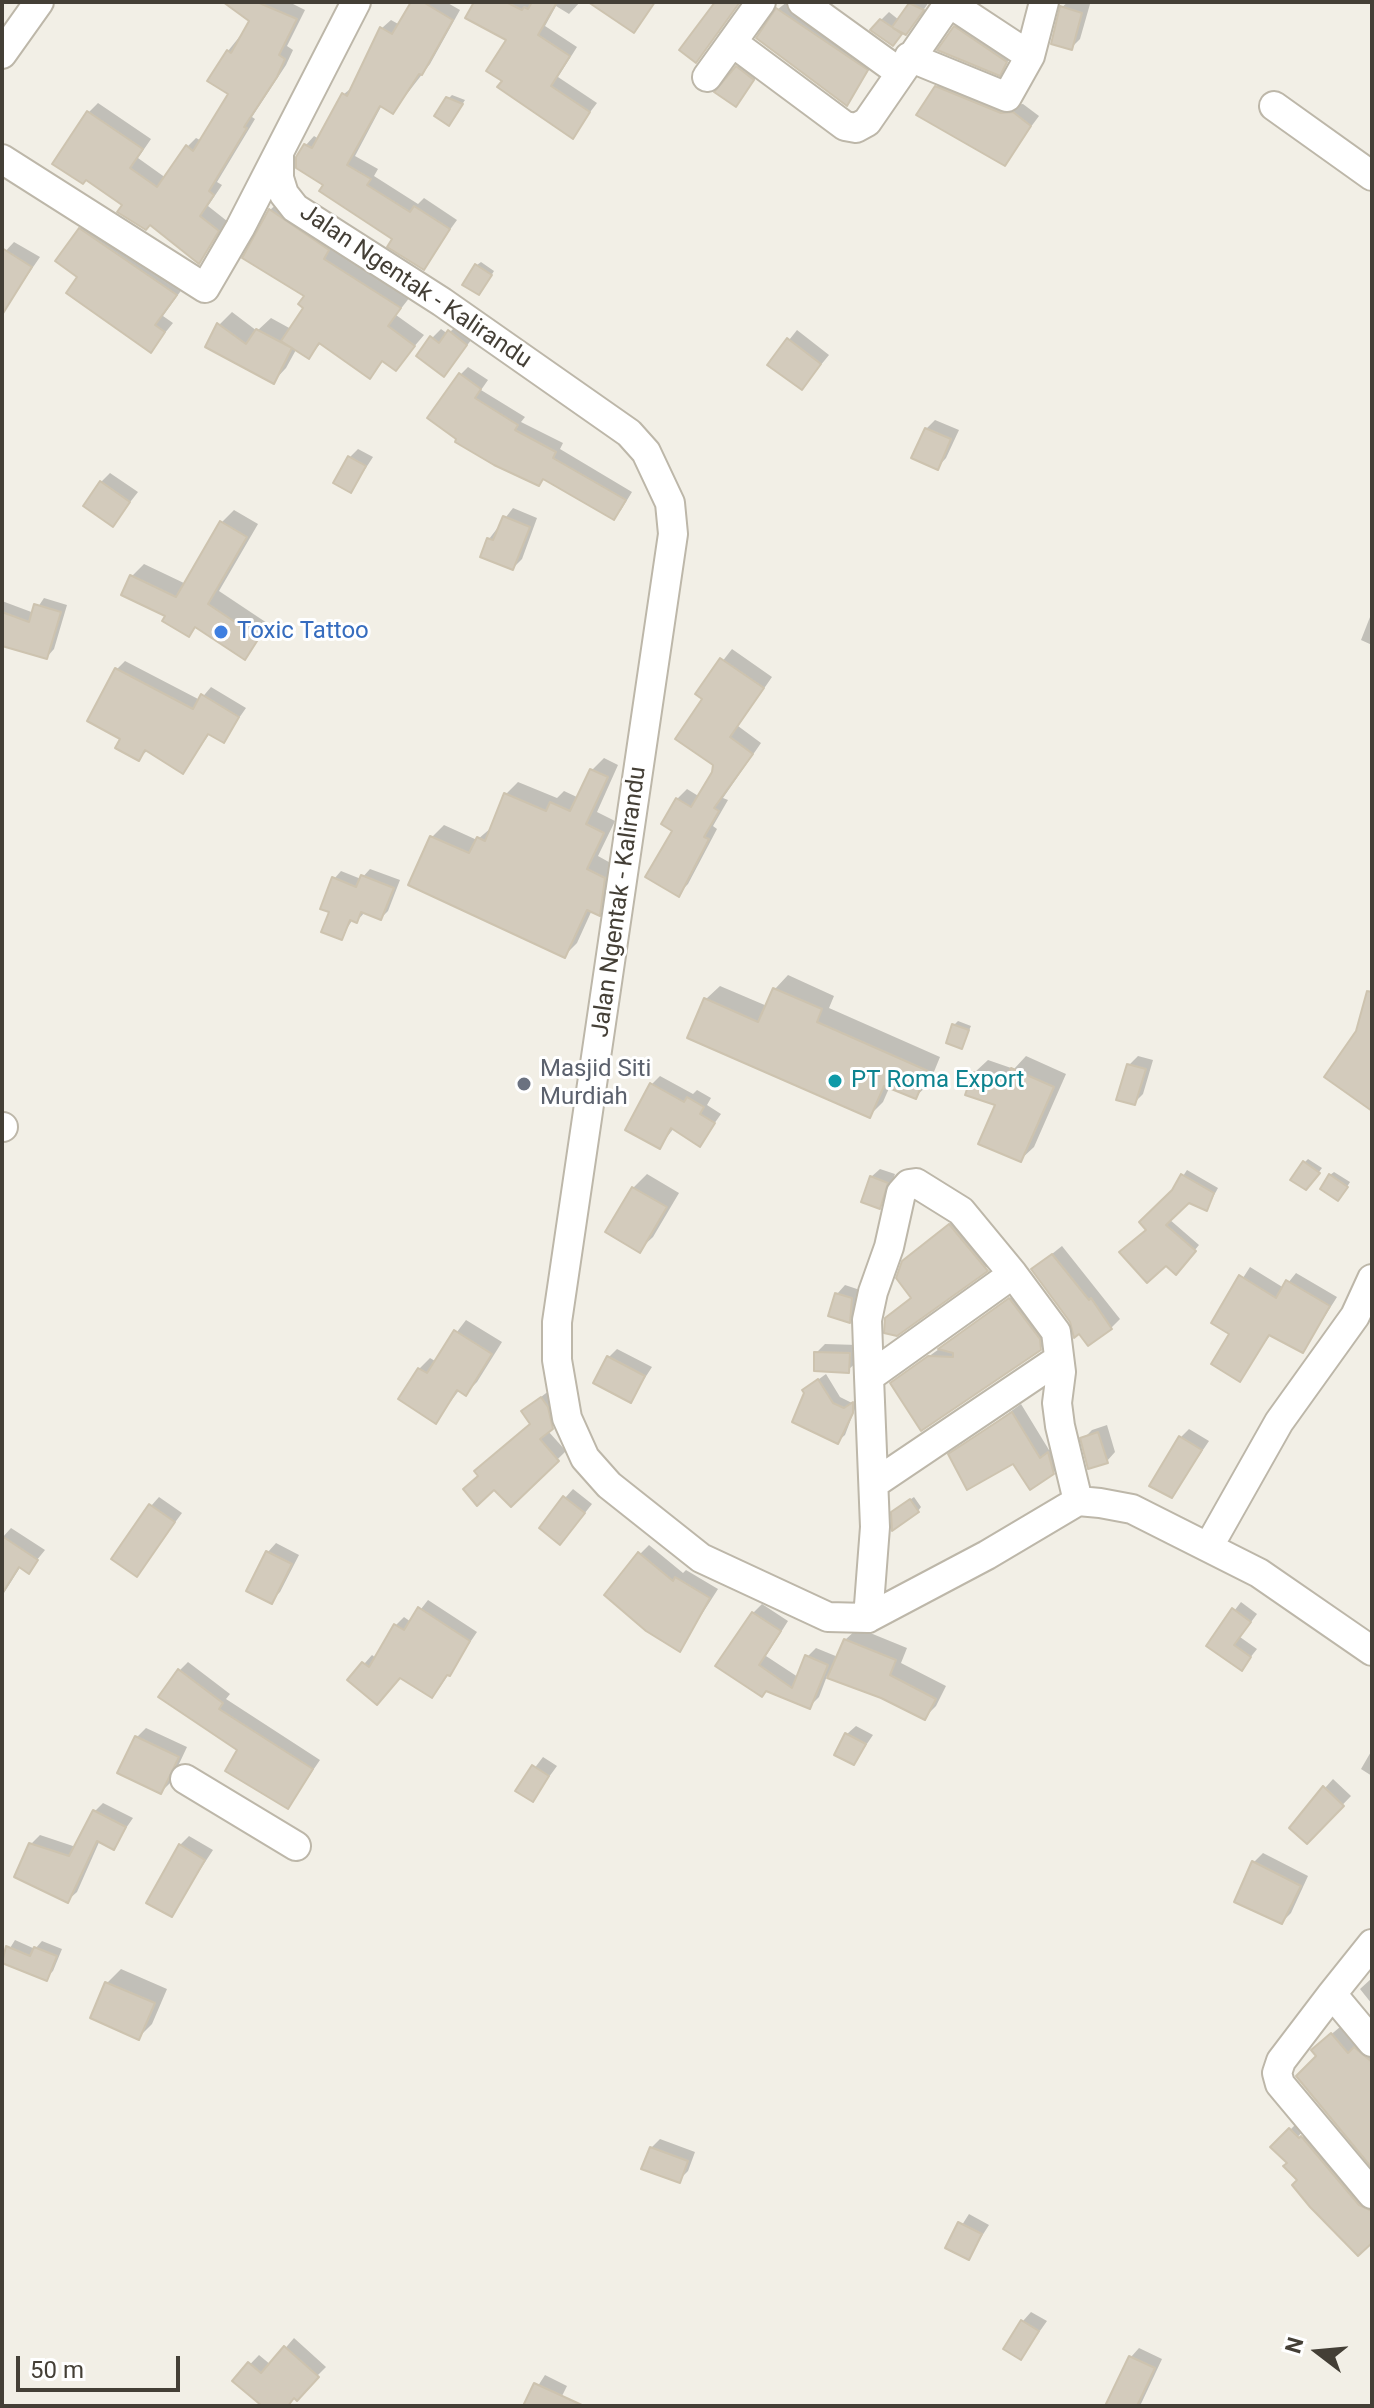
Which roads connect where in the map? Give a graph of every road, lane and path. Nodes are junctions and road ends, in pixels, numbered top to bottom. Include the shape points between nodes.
1 (39, 2) edge
2 (356, 2) edge
3 (761, 2) edge
4 (802, 2) edge
5 (948, 2) edge
6 (1044, 2) edge
7 (732, 42) junction
8 (2, 54) edge
9 (1030, 56) junction
10 (904, 65) junction
11 (707, 77) dead end
12 (1274, 106) dead end
13 (279, 155) junction
14 (2, 159) edge
15 (1372, 176) edge
16 (1013, 1274) junction
17 (1372, 1279) edge
18 (1059, 1359) junction
19 (869, 1377) junction
20 (875, 1483) junction
21 (1078, 1501) junction
22 (1209, 1546) junction
23 (868, 1618) junction
24 (1372, 1651) edge
25 (185, 1779) dead end
26 (296, 1846) dead end
27 (1372, 1944) edge
28 (1332, 1994) junction
29 (1372, 2042) edge
30 (1372, 2194) edge

1 - 8 street
2 - 13 street
3 - 7 street
4 - 10 street
5 - 9 street
5 - 10 street
6 - 9 street
7 - 10 street via 845,126 856,128 867,122
7 - 11 street
9 - 10 street via 1007,97
12 - 15 street
13 - 14 street via 205,288
13 - 23 street, Jalan Ngentak - Kalirandu via 279,178 295,208 442,302 629,433 646,452 665,491 673,534 557,1322 567,1418 585,1458 609,1485 701,1558 828,1617
16 - 18 street via 1056,1332
16 - 19 street
16 - 19 street via 961,1211 916,1183 909,1184 901,1193 867,1320
17 - 22 street via 1355,1316 1279,1422
18 - 20 street
18 - 21 street via 1059,1414
19 - 20 street
20 - 23 street
21 - 22 street via 1132,1509
21 - 23 street, Jalan Ngentak - Kalirandu
22 - 24 street via 1259,1573
25 - 26 street
27 - 28 street
28 - 29 street
28 - 30 street via 1277,2073 1280,2084

